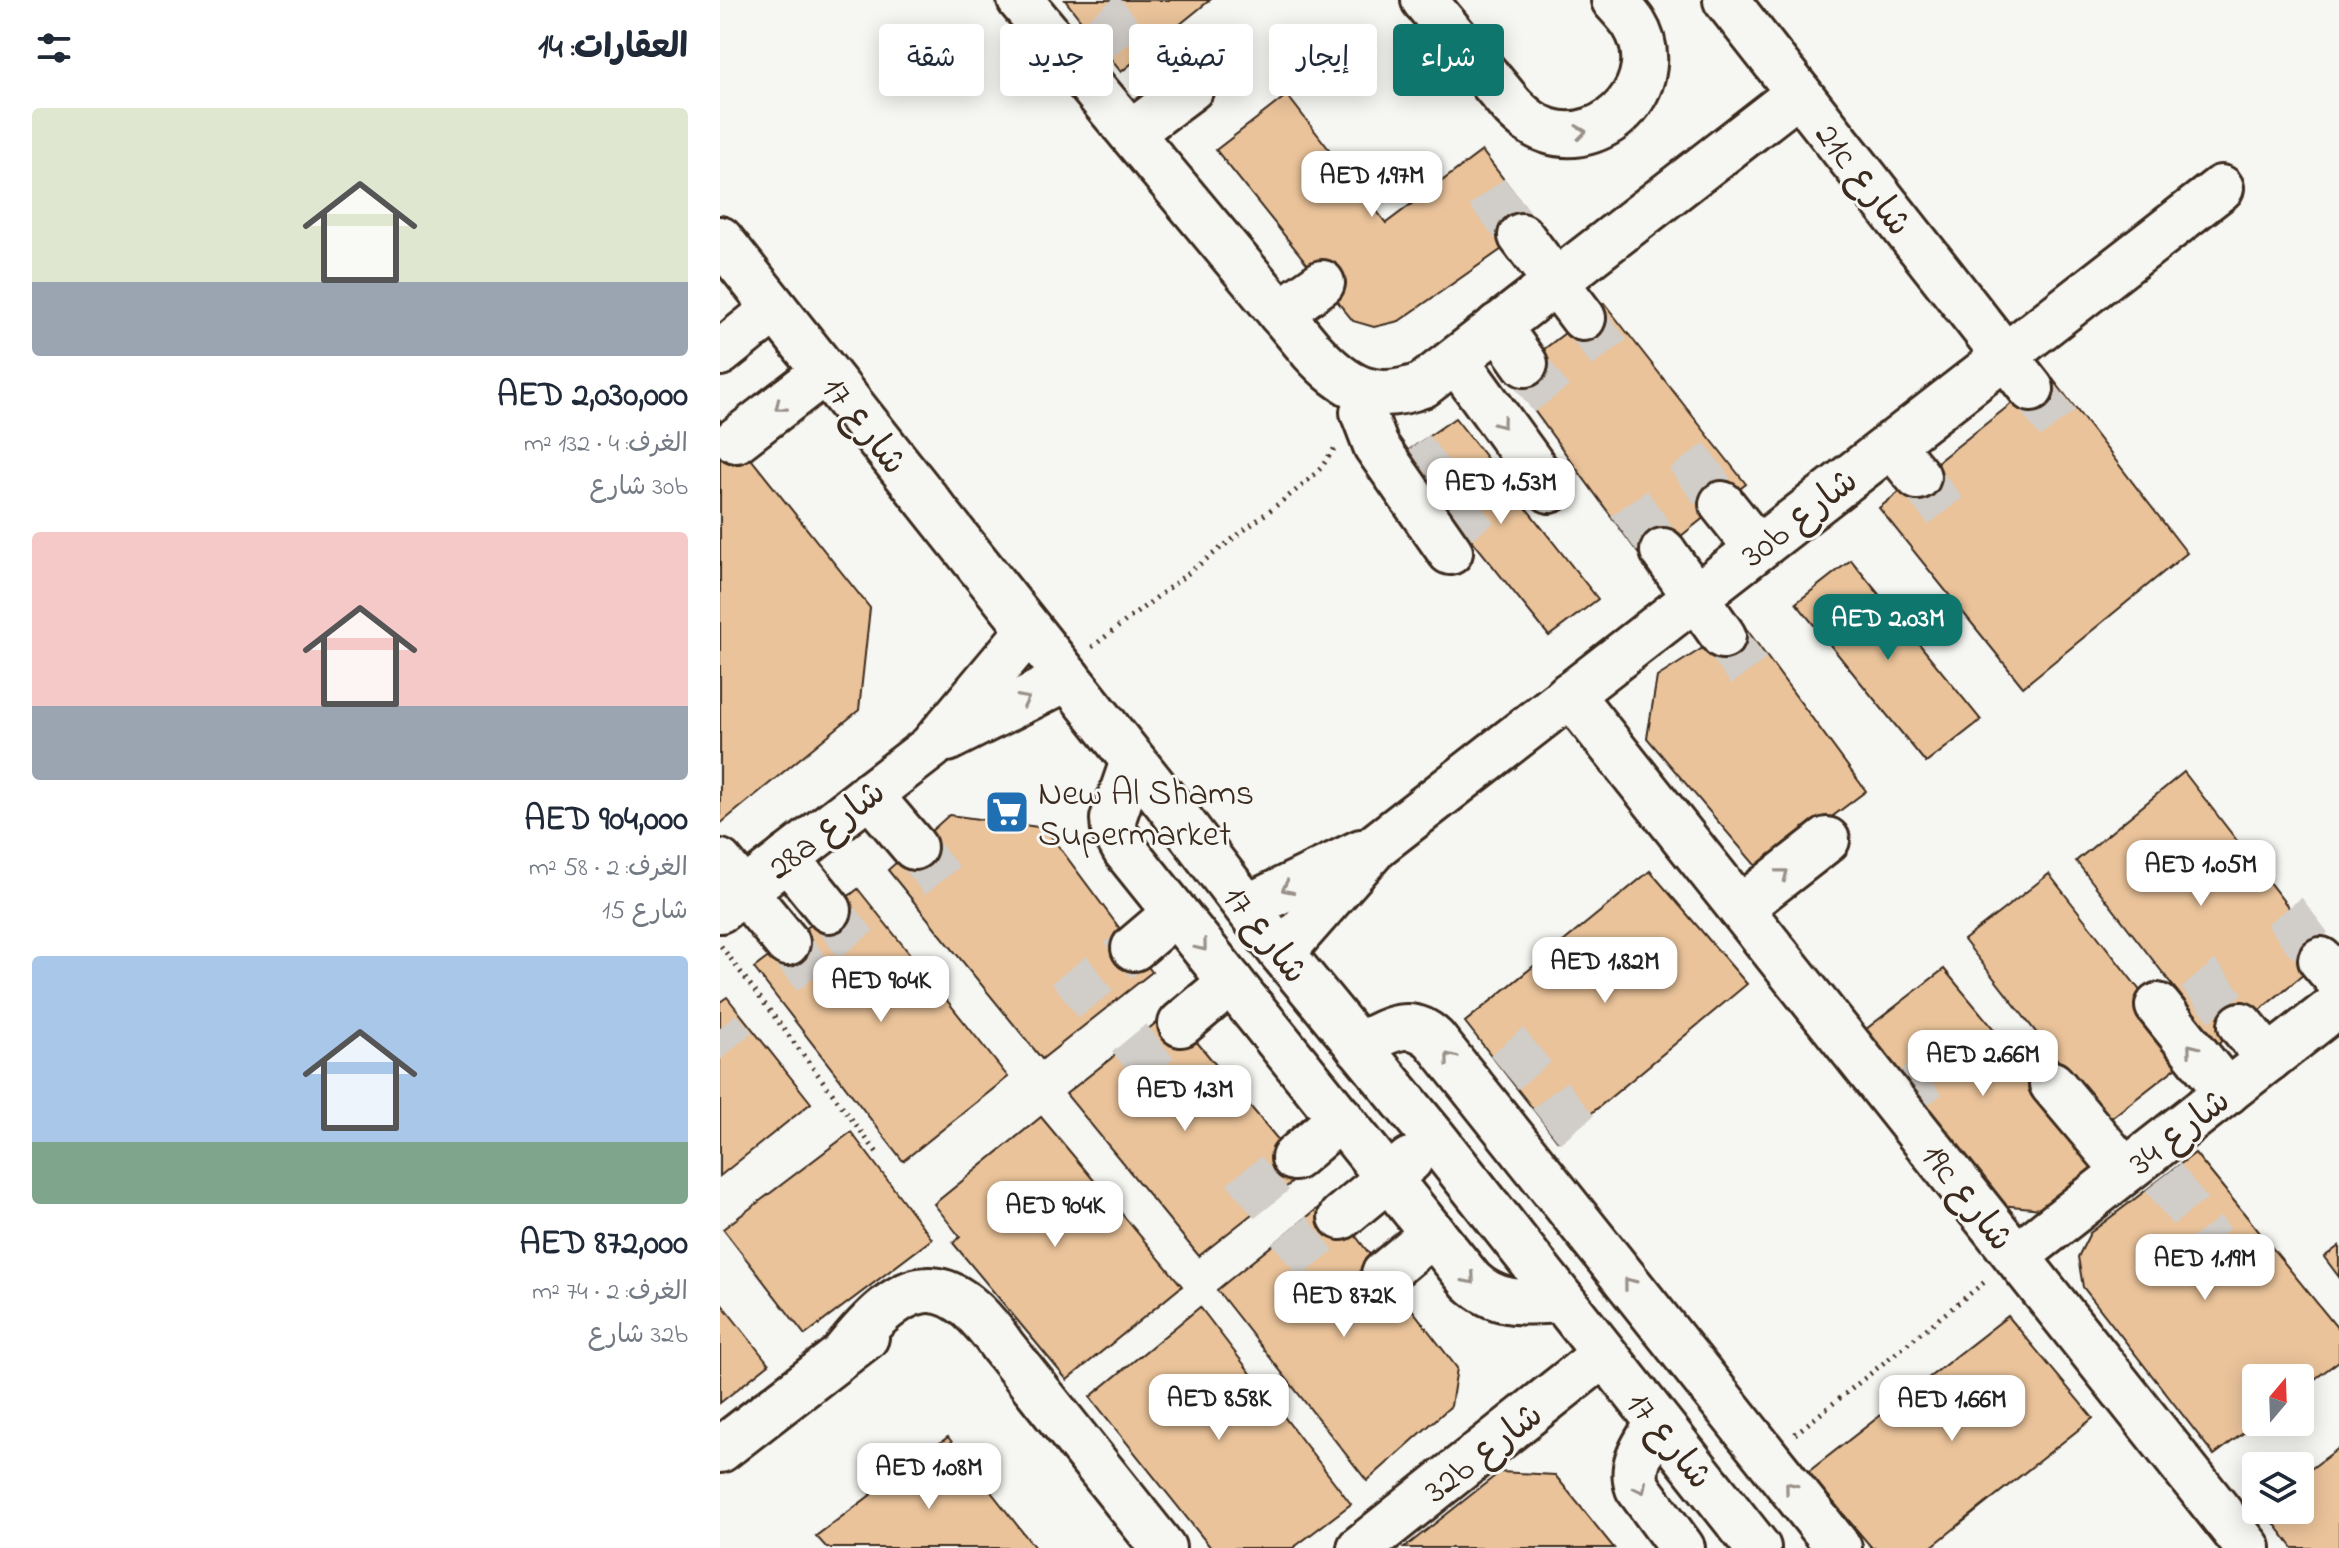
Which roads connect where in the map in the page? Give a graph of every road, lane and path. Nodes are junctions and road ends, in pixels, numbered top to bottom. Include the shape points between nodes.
1 (1020, 0) edge
2 (1424, 0) edge
3 (1614, 0) edge
4 (1726, 0) edge
5 (1799, 93) junction
6 (1195, 96) edge
7 (1137, 141) junction
8 (2221, 188) dead end
9 (1521, 236) tunnel mouth
10 (727, 261) edge
11 (1557, 282) junction
12 (1322, 283) dead end
13 (775, 309) junction
14 (1280, 313) junction
15 (1583, 318) tunnel mouth
16 (1498, 326) junction
17 (1312, 351) junction
18 (720, 353) edge
19 (1451, 364) junction
20 (1525, 364) tunnel mouth
21 (824, 372) junction
22 (2018, 373) junction
23 (1378, 421) junction
24 (736, 440) dead end
25 (1891, 444) junction
26 (1918, 477) tunnel mouth
27 (1550, 490) dead end
28 (1722, 504) tunnel mouth
29 (1757, 548) junction
30 (1663, 551) tunnel mouth
31 (1450, 552) dead end
32 (1695, 596) junction
33 (1029, 630) junction
34 (1723, 636) tunnel mouth
35 (1065, 674) junction
36 (1570, 694) junction
37 (931, 747) junction
38 (1133, 761) junction
39 (869, 794) junction
40 (1827, 840) dead end
41 (1377, 845) junction
42 (914, 847) tunnel mouth
43 (787, 858) junction
44 (728, 888) edge
45 (1247, 907) junction
46 (1740, 908) junction
47 (829, 910) tunnel mouth
48 (1175, 913) junction
49 (787, 943) tunnel mouth
50 (720, 946) edge
51 (1134, 948) tunnel mouth
52 (1282, 953) junction
53 (1231, 982) junction
54 (2339, 1004) edge
55 (2158, 1006) dead end
56 (1181, 1024) tunnel mouth
57 (2241, 1025) tunnel mouth
58 (1358, 1046) junction
59 (2269, 1059) junction
60 (2052, 1084) dead end
61 (2227, 1092) junction
62 (1341, 1118) junction
63 (1435, 1139) junction
64 (878, 1154) dead end
65 (1294, 1158) tunnel mouth
66 (2145, 1167) junction
67 (1389, 1178) junction
68 (1341, 1217) tunnel mouth
69 (1433, 1233) junction
70 (2017, 1256) junction
71 (1384, 1274) tunnel mouth
72 (1562, 1300) junction
73 (1604, 1354) junction
74 (1658, 1423) junction
75 (720, 1450) edge
76 (1766, 1457) junction
77 (1163, 1548) edge
78 (1360, 1548) edge
79 (1682, 1548) edge
80 (1758, 1548) edge
81 (1839, 1548) edge
82 (2248, 1548) edge

1 - 7 street via 1078,43
2 -> 3 street via 1528,122 1572,134 1614,120 1639,87 1642,45 1635,25
4 - 5 street, 21c شارع
5 - 11 street
5 - 22 street, 21c شارع
6 - 7 street
7 - 14 street
8 - 22 street, 30b شارع
9 - 11 street
10 - 13 street, شارع 17
11 - 15 street
11 - 16 street
12 - 14 street
13 - 18 street
13 - 21 street, شارع 17
14 - 17 street
16 - 19 street
16 - 20 street
17 - 19 street via 1340,380 1375,394 1413,389
17 - 23 street via 1326,385 1339,399
19 - 23 street via 1416,405
19 -> 27 street
21 -> 24 street
21 - 33 street, شارع 17
22 - 25 street, 30b شارع
23 - 31 street via 1376,446
23 - 35 path via 1336,447 1303,485
25 - 26 street
25 - 29 street, 30b شارع
28 - 29 street
29 - 32 street, 30b شارع
30 - 32 street
32 - 34 street
32 - 36 street, 30b شارع
33 - 35 street, شارع 17
33 - 37 street, 28a شارع
37 -> 35 street, 28a شارع
35 - 38 street, شارع 17
36 - 41 street, 30b شارع
36 - 46 street, 19c شارع
37 - 39 street, 28a شارع
38 - 45 street, شارع 17
38 - 48 street via 1116,807 1114,830
39 - 42 street
39 - 43 street, 28a شارع
46 -> 40 street
41 -> 45 street, 30b شارع
41 - 52 street, 30b شارع
43 - 44 street, 28a شارع
43 - 47 street
44 - 49 street
45 - 52 street, شارع 17
46 - 70 street, 19c شارع via 1902,1098
48 - 51 street
48 -> 53 street
50 - 64 path
52 - 58 street, شارع 17
53 - 56 street
53 - 62 street
54 - 59 street, شارع 34
61 -> 55 street
57 - 59 street
58 - 63 street, شارع 17
76 -> 58 street via 1491,1083 1416,1027 1394,1028
59 - 61 street, شارع 34
60 - 66 street
61 - 66 street, شارع 34
62 - 65 street
62 - 67 street
63 - 67 street
63 - 72 street, شارع 17
66 - 70 street, شارع 34
67 - 68 street
67 - 69 street
69 - 71 street
69 -> 72 street via 1489,1296 1511,1303
70 - 76 path
70 - 82 street, 19c شارع
72 - 73 street, شارع 17
73 - 74 street, شارع 17
73 - 78 street, 32b شارع
74 -> 79 street via 1636,1460 1635,1479
74 - 80 street, شارع 17
75 - 77 street via 844,1353 881,1311 928,1289 952,1295 984,1320
81 -> 76 street

